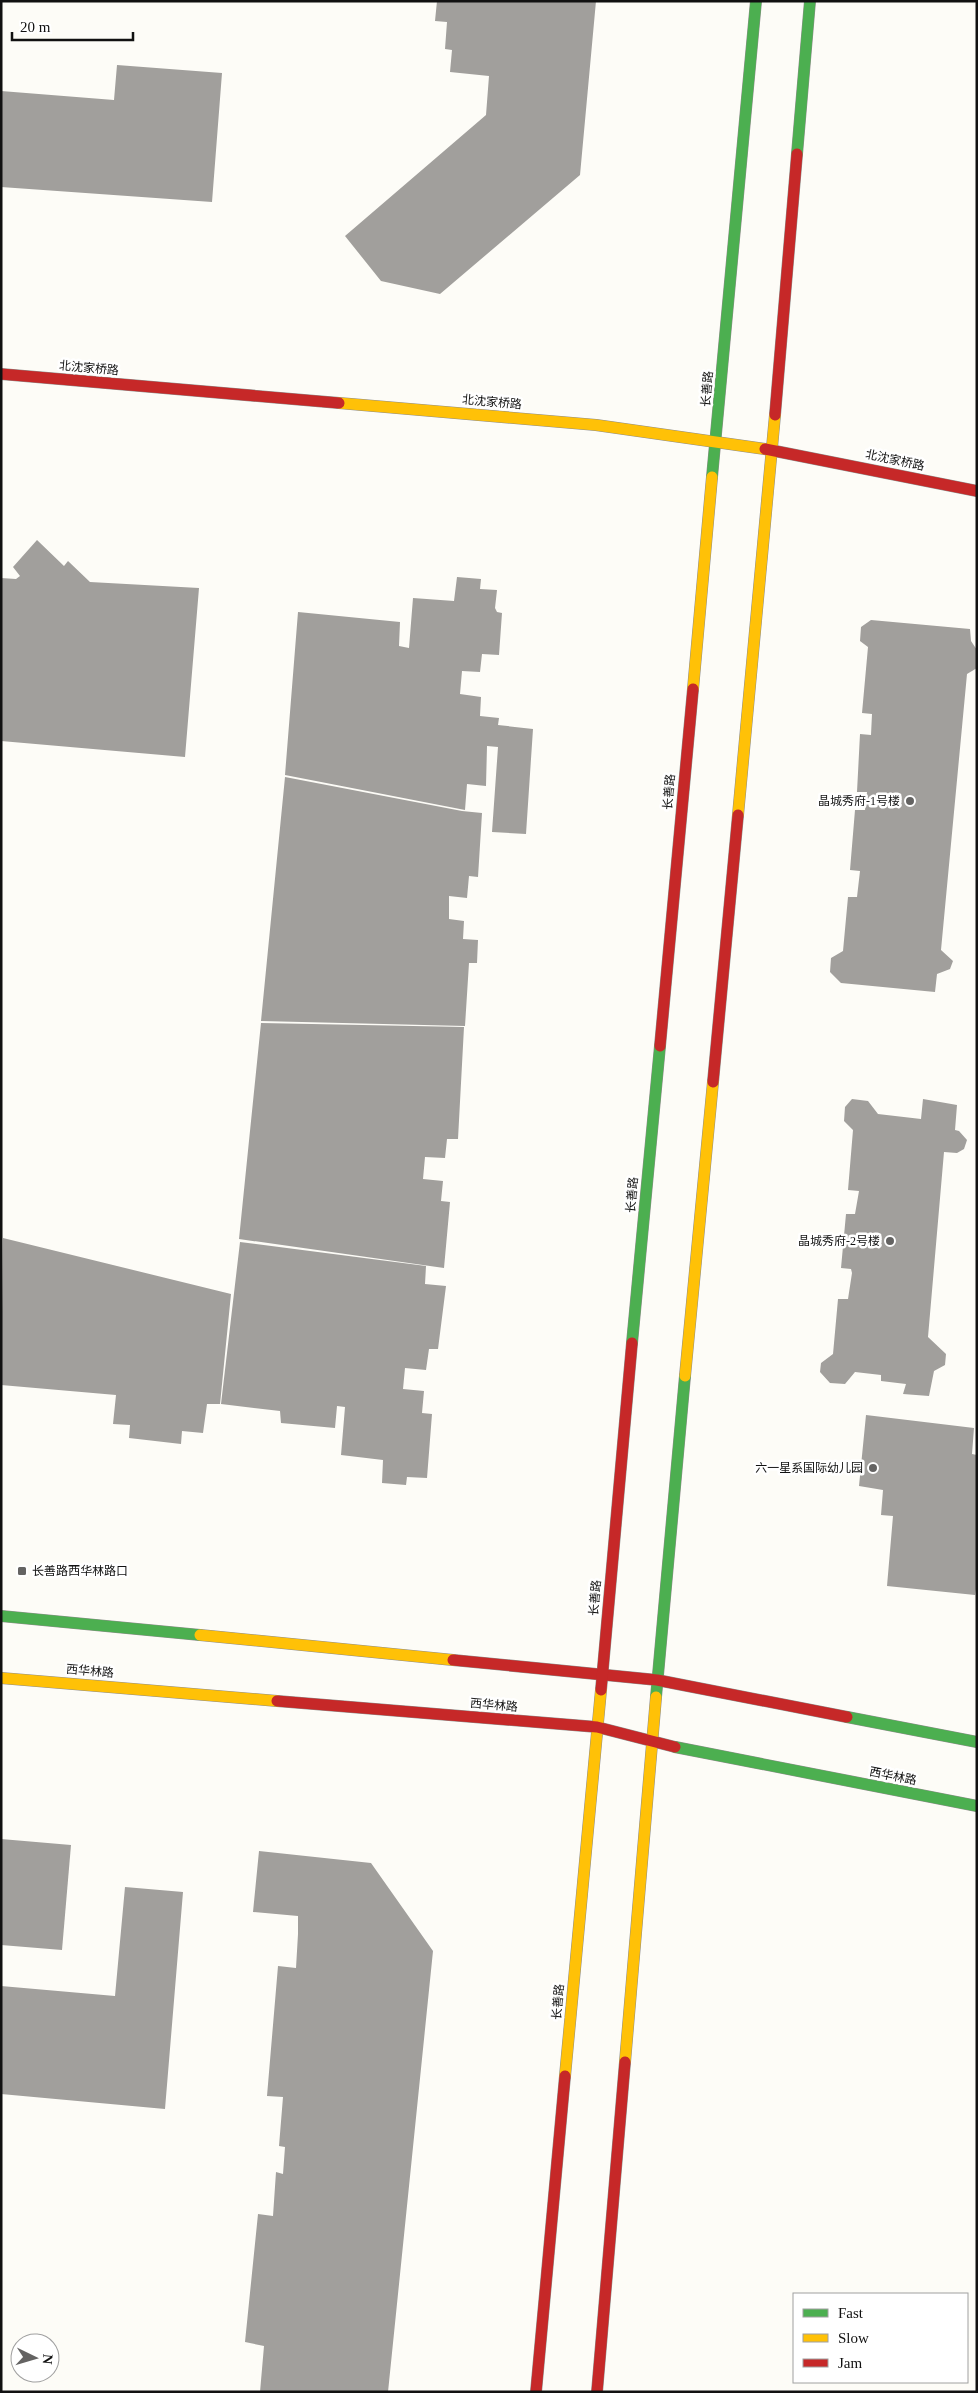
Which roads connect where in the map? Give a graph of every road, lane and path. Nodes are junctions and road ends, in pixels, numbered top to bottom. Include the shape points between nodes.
1 (756, 1) edge
2 (810, 1) edge
3 (1, 374) edge
4 (716, 441) junction
5 (772, 450) junction
6 (977, 491) edge
7 (1, 1616) edge
8 (602, 1674) junction
9 (1, 1678) edge
10 (657, 1680) junction
11 (597, 1727) junction
12 (977, 1742) edge
13 (653, 1744) junction
14 (977, 1806) edge
15 (536, 2392) edge
16 (597, 2392) edge

1 - 4 street, 长善路
2 - 5 street
3 - 4 street, 北沈家桥路 via 596,425
4 - 5 street, 北沈家桥路
4 - 8 street, 长善路
5 - 6 street, 北沈家桥路
5 - 10 street
7 - 8 street
8 - 10 street
8 - 11 street, 长善路
9 - 11 street, 西华林路
10 - 12 street
10 - 13 street
11 - 13 street, 西华林路
11 - 15 street, 长善路
13 - 14 street, 西华林路
13 - 16 street

